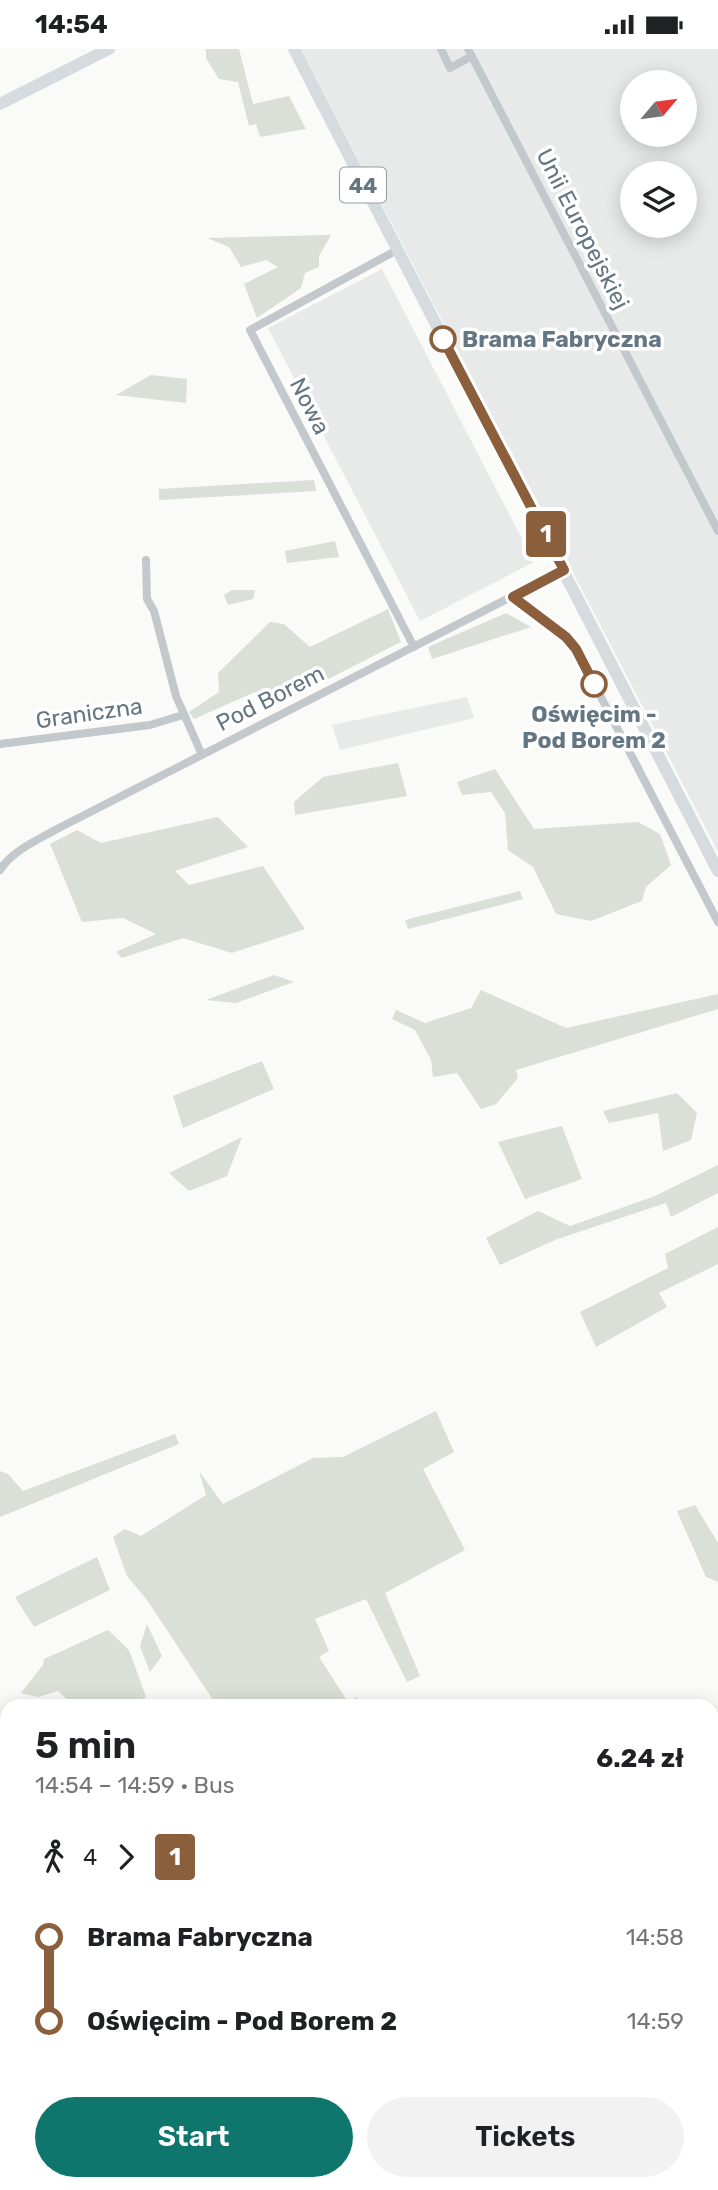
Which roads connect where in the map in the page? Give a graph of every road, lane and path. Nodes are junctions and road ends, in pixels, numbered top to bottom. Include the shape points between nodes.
1 (109, 49) edge
2 (441, 49) edge
3 (295, 53) edge
4 (470, 53) edge
5 (0, 104) edge
6 (397, 250) junction
7 (718, 531) edge
8 (146, 560) dead end
9 (564, 570) junction
10 (513, 597) junction
11 (414, 647) junction
12 (183, 716) junction
13 (0, 744) edge
14 (202, 755) junction
15 (0, 870) edge
16 (718, 871) edge
17 (718, 922) edge

1 - 5 main road
2 - 4 street, Unii Europejskiej via 450,68
3 - 6 main road, 44
4 - 7 street, Unii Europejskiej
6 - 9 main road, 44
6 - 11 street, Nowa via 250,330
8 - 12 street, Graniczna via 147,599
9 - 10 street, Pod Borem
9 - 16 main road, 44
10 - 11 street, Pod Borem
10 - 17 street via 576,649
11 - 14 street, Pod Borem
12 - 13 street, Graniczna via 150,725
12 - 14 street, Graniczna
14 - 15 street, Pod Borem via 55,830 22,849

